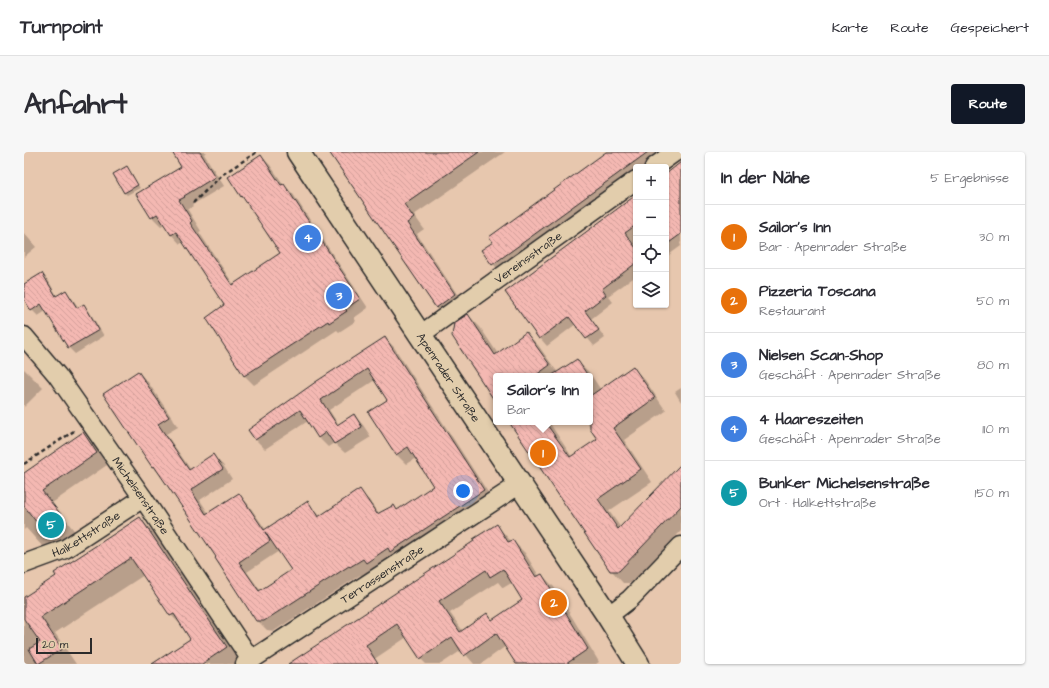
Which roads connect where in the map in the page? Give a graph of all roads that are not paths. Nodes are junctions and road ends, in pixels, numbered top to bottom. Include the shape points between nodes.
1 (298, 152) edge
2 (675, 152) edge
3 (658, 164) edge
4 (633, 182) edge
5 (420, 334) junction
6 (24, 336) edge
7 (520, 484) junction
8 (143, 498) junction
9 (681, 546) edge
10 (24, 564) edge
11 (608, 616) junction
12 (248, 662) edge
13 (638, 664) edge

1 - 5 main road, Apenrader Straße
2 - 3 street
4 - 5 street, Vereinsstraße
5 - 7 main road, Apenrader Straße
6 - 8 street, Michelsenstraße via 57,375
7 - 11 main road, Apenrader Straße
7 - 12 street, Terrassenstraße
8 - 10 street, Halkettstraße via 65,549
8 - 12 street, Michelsenstraße
9 - 11 street via 630,599
11 - 13 main road, Apenrader Straße

